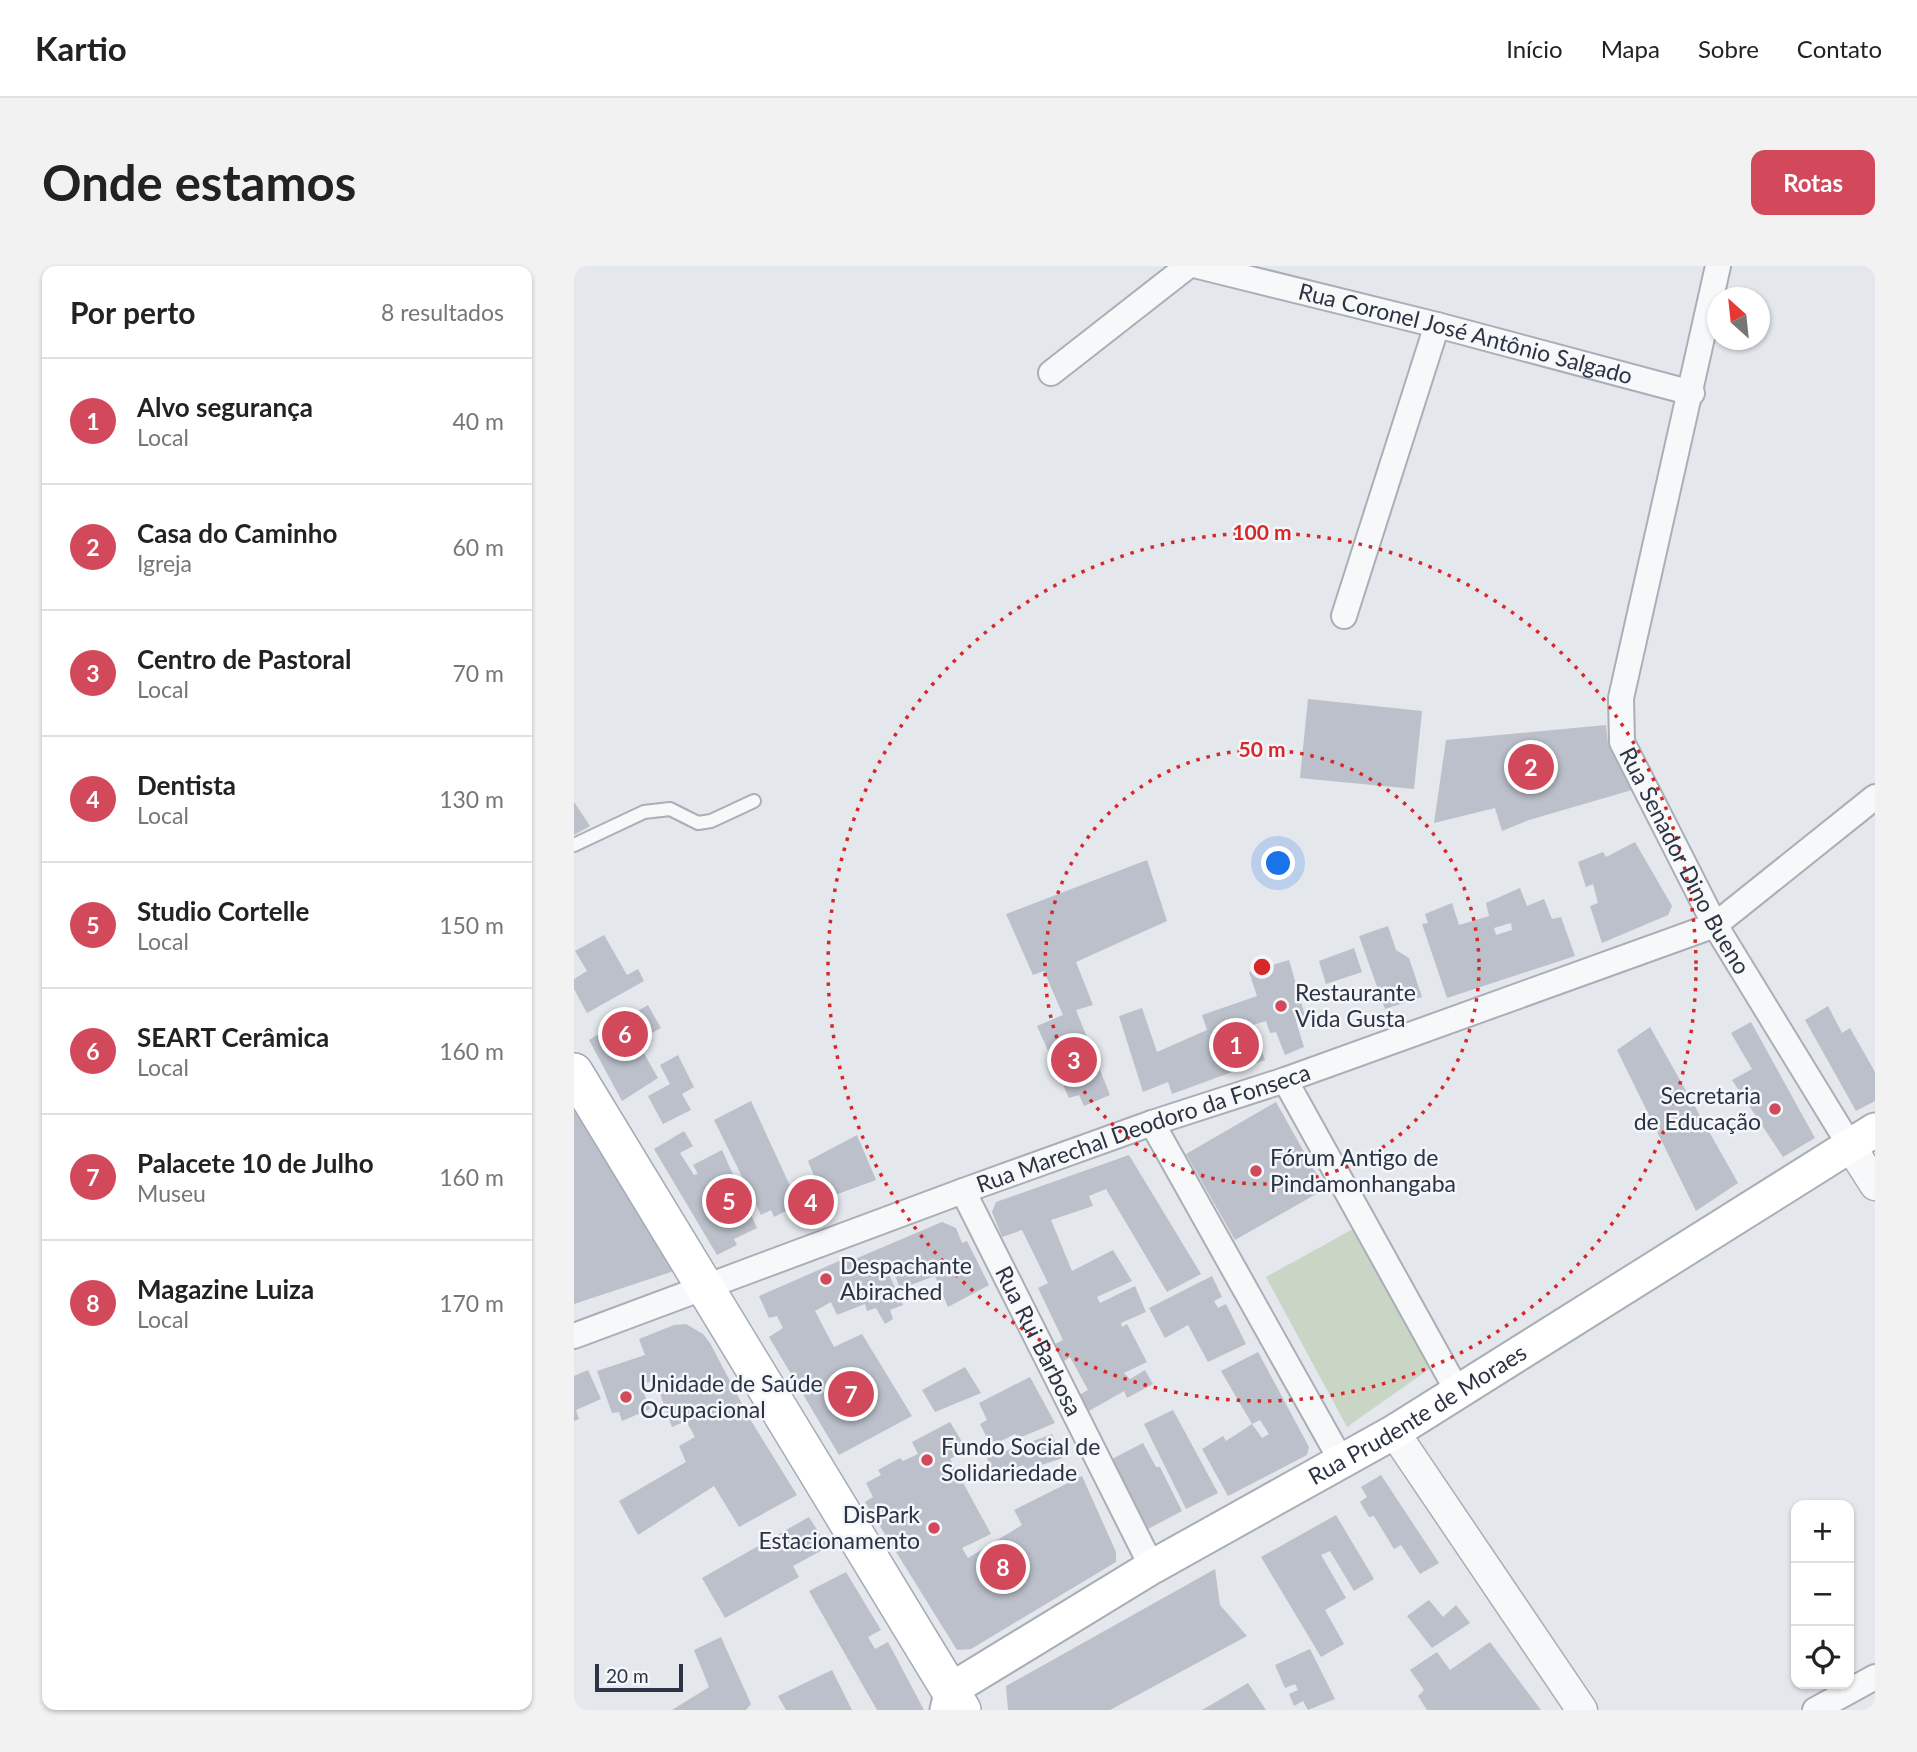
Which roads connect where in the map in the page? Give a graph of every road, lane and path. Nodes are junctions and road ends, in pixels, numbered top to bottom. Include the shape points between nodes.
1 (1188, 266) edge
2 (1198, 266) edge
3 (1718, 266) edge
4 (1437, 324) junction
5 (1051, 373) dead end
6 (1692, 393) junction
7 (1344, 616) dead end
8 (1875, 797) edge
9 (754, 802) dead end
10 (574, 845) edge
11 (1715, 925) junction
12 (574, 1072) edge
13 (1285, 1080) junction
14 (1152, 1123) junction
15 (1862, 1137) edge
16 (1875, 1185) edge
17 (963, 1191) junction
18 (706, 1284) junction
19 (574, 1336) edge
20 (1458, 1392) junction
21 (1394, 1432) junction
22 (1342, 1462) junction
23 (1152, 1567) junction
24 (1875, 1677) edge
25 (954, 1703) edge
26 (1581, 1710) edge
27 (1815, 1710) edge

1 - 5 street
2 - 4 street, Rua Coronel José Antônio Salgado
3 - 6 street, Rua Senador Dino Bueno
4 - 6 street, Rua Coronel José Antônio Salgado
4 - 7 street
6 - 11 street, Rua Senador Dino Bueno via 1621,698 1622,742
8 - 11 street, Rua Marechal Deodoro da Fonseca
9 - 10 lane via 698,823 670,809 644,812
11 - 13 street, Rua Marechal Deodoro da Fonseca
11 - 15 street, Rua Senador Dino Bueno
12 - 18 main road
13 - 14 street, Rua Marechal Deodoro da Fonseca
13 - 20 street
14 - 17 street, Rua Marechal Deodoro da Fonseca
14 - 22 street
15 - 16 street
15 - 20 main road, Rua Prudente de Moraes
17 - 18 street, Rua Marechal Deodoro da Fonseca
17 - 23 street, Rua Rui Barbosa
18 - 19 street, Rua Marechal Deodoro da Fonseca
18 - 25 main road
20 - 21 main road, Rua Prudente de Moraes
21 - 22 main road, Rua Prudente de Moraes
21 - 26 street
22 - 23 main road, Rua Prudente de Moraes
23 - 25 main road, Rua Prudente de Moraes
24 - 27 street

